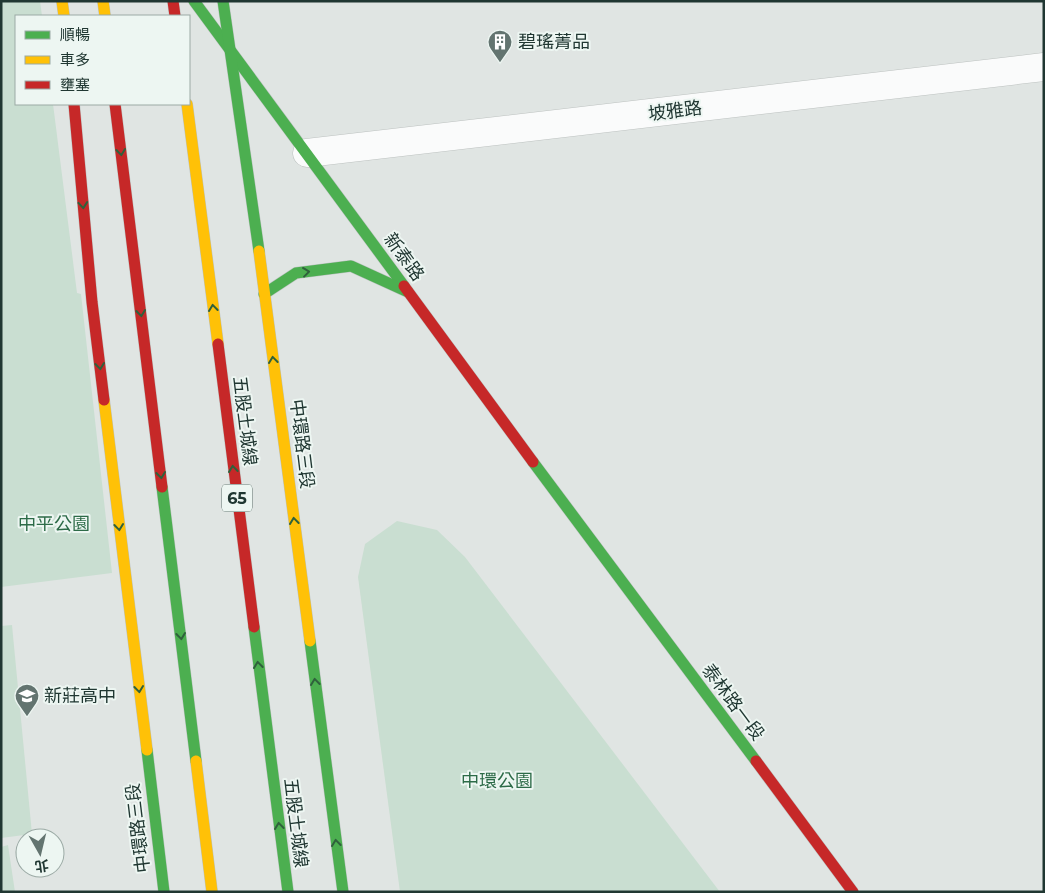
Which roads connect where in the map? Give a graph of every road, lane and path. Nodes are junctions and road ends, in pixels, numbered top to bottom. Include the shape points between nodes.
1 (62, 1) edge
2 (103, 1) edge
3 (173, 1) edge
4 (194, 1) edge
5 (223, 1) edge
6 (64, 15) edge
7 (105, 15) edge
8 (175, 15) edge
9 (229, 48) junction
10 (1044, 67) edge
11 (74, 105) edge
12 (116, 105) edge
13 (187, 105) edge
14 (307, 154) junction
15 (409, 292) junction
16 (264, 294) junction
17 (586, 533) joint
18 (164, 892) edge
19 (212, 892) edge
20 (288, 892) edge
21 (343, 892) edge
22 (852, 892) edge

1 - 6 main road
2 - 7 main road
3 - 8 main road
4 - 9 main road, 新泰路
5 - 9 main road, 中環路三段
9 - 14 main road, 新泰路
9 - 16 main road, 中環路三段
10 - 14 street, 坡雅路
11 -> 18 main road, 中環路三段 via 92,302
12 -> 19 main road
20 -> 13 main road, 五股土城線 / 65
14 - 15 main road, 新泰路
16 -> 15 main road via 296,273 351,266
15 - 17 main road, 新泰路
21 -> 16 main road, 中環路三段
17 - 22 main road, 泰林路一段

